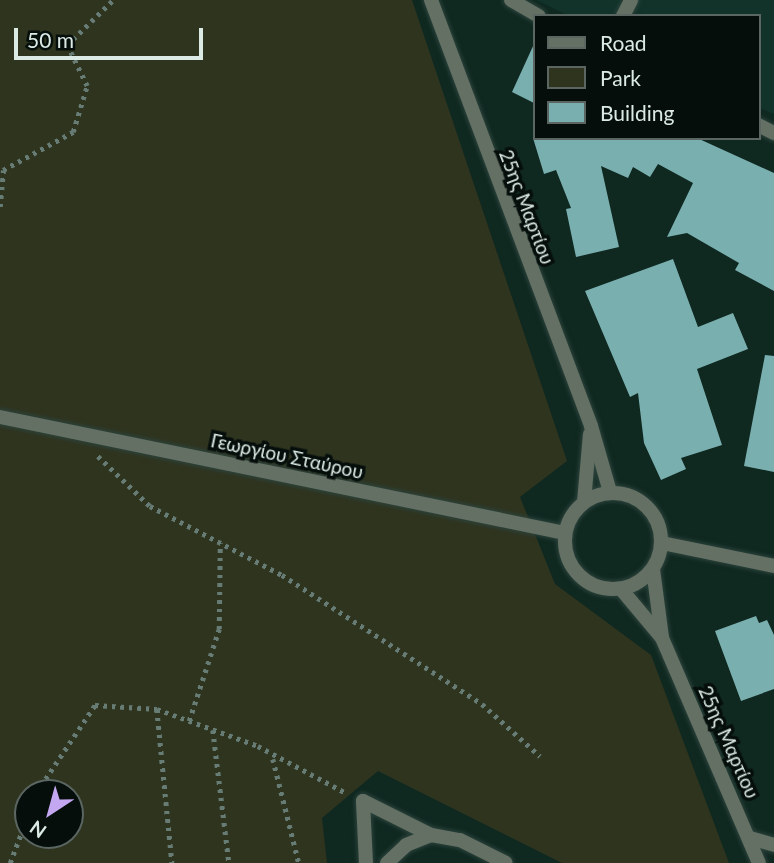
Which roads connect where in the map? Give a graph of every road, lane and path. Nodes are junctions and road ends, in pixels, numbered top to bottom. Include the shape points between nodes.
1 (113, 0) edge
2 (431, 0) edge
3 (511, 0) edge
4 (536, 14) edge
5 (0, 207) edge
6 (0, 417) edge
7 (591, 426) junction
8 (72, 432) junction
9 (610, 492) junction
10 (584, 502) junction
11 (565, 533) junction
12 (662, 542) junction
13 (220, 543) junction
14 (774, 566) edge
15 (653, 569) junction
16 (621, 589) junction
17 (662, 638) junction
18 (156, 709) junction
19 (189, 721) junction
20 (213, 730) junction
21 (540, 756) dead end
22 (273, 758) junction
23 (42, 779) edge
24 (363, 801) junction
25 (431, 835) junction
26 (750, 838) junction
27 (774, 845) edge
28 (172, 863) edge
29 (229, 863) edge
30 (299, 863) edge
31 (366, 863) edge
32 (387, 863) edge
33 (506, 863) edge
34 (759, 863) edge

1 - 5 path via 67,45 87,86 73,132 3,170
2 - 7 street, 25ης Μαρτίου
3 - 4 street
6 - 8 street, Γεωργίου Σταύρου
7 - 9 street, 25ης Μαρτίου
7 - 10 street, 25ης Μαρτίου
8 - 11 street, Γεωργίου Σταύρου
8 - 13 path via 150,506
9 - 10 street
9 - 12 street via 641,501 652,512
10 - 11 street
11 - 16 street via 568,559 584,579
12 - 14 street
12 - 15 street
13 - 19 path via 219,629
13 - 21 path via 282,575 482,704
15 - 16 street
15 - 17 street, 25ης Μαρτίου
16 - 17 street, 25ης Μαρτίου
17 - 26 street, 25ης Μαρτίου
18 - 19 path
18 - 23 path via 95,705
18 - 28 path
19 - 20 path
20 - 22 path via 258,746
20 - 29 path
22 - 24 path
22 - 30 path
24 - 25 street
24 - 31 street
25 - 32 street via 406,845
25 - 33 street via 460,839
26 - 27 street
26 - 34 street, 25ης Μαρτίου

